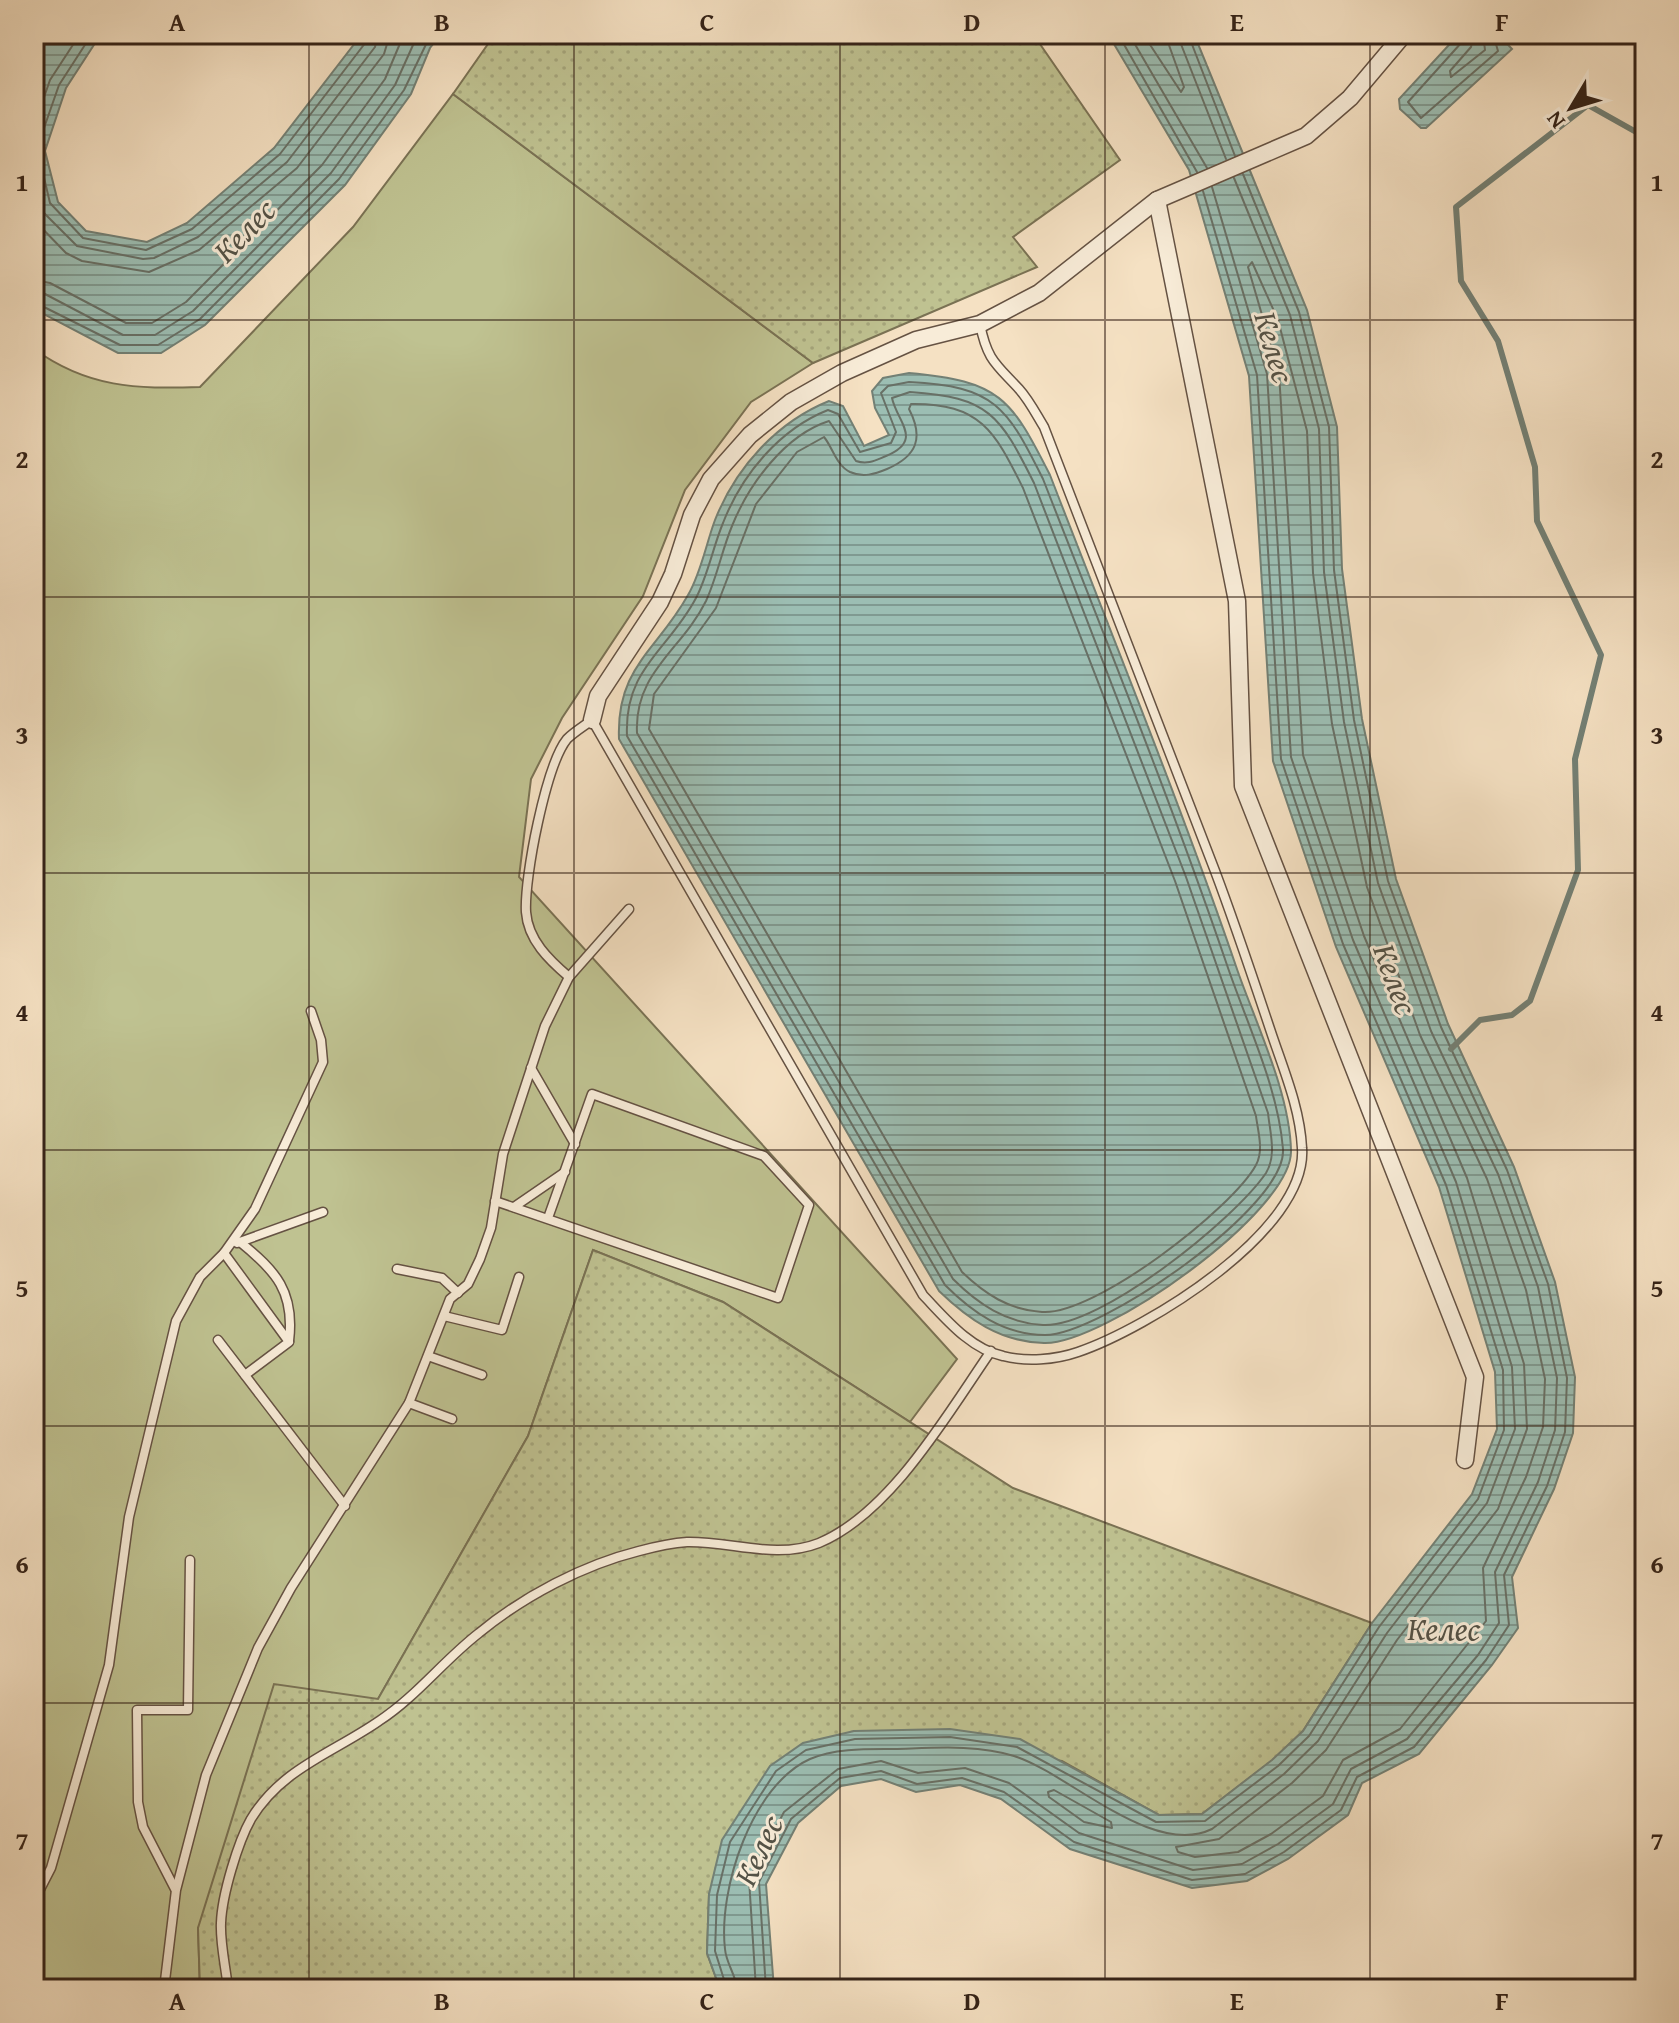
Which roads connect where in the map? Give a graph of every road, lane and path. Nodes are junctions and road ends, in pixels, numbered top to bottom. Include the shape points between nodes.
1 (1404, 34) edge
2 (1157, 200) junction
3 (980, 324) junction
4 (592, 720) junction
5 (629, 909) dead end
6 (569, 977) junction
7 (311, 1011) dead end
8 (531, 1068) junction
9 (575, 1144) junction
10 (565, 1172) junction
11 (495, 1201) junction
12 (514, 1207) junction
13 (323, 1212) dead end
14 (548, 1218) junction
15 (240, 1242) junction
16 (226, 1249) junction
17 (397, 1269) dead end
18 (519, 1277) dead end
19 (458, 1293) junction
20 (444, 1316) junction
21 (218, 1340) dead end
22 (289, 1342) junction
23 (991, 1351) junction
24 (428, 1356) junction
25 (245, 1375) junction
26 (482, 1375) dead end
27 (409, 1403) junction
28 (452, 1419) dead end
29 (1465, 1460) dead end
30 (345, 1506) junction
31 (190, 1560) dead end
32 (176, 1890) junction
33 (34, 1901) edge
34 (164, 1989) edge
35 (228, 1989) edge

1 - 2 street via 1327,120 1297,141
2 - 3 street via 1039,293
2 - 29 street via 1237,601 1243,786 1475,1377
3 - 4 street via 916,340 842,373 791,402 750,435 711,479 660,602 598,696
3 - 23 lane via 994,365 1021,390 1050,441 1236,928 1298,1113 1303,1153 1299,1177 1286,1202 1252,1242 1205,1283 1143,1324 1076,1353 1041,1359
4 - 6 lane via 568,739 552,766 537,826 526,912 534,939
4 - 23 lane via 923,1295 949,1322
5 - 6 lane
6 - 8 lane
7 - 16 lane via 323,1062 255,1209
8 - 9 lane
8 - 11 lane via 503,1154
9 - 10 lane
9 - 14 lane via 592,1094 764,1156 809,1205 778,1298
10 - 12 lane
10 - 14 lane
11 - 12 lane
11 - 19 lane via 480,1259
12 - 14 lane
13 - 15 lane
15 - 16 lane
15 - 22 lane via 281,1281 291,1323
16 - 22 lane
16 - 33 lane via 200,1277 176,1321 129,1517 109,1665 51,1868
17 - 19 lane via 442,1278
18 - 20 lane via 502,1330
19 - 20 lane
20 - 24 lane
21 - 25 lane
22 - 25 lane
23 - 35 lane via 897,1481 859,1518 819,1543 784,1550 687,1542 592,1566 479,1632 381,1720 290,1775 250,1821 228,1885 221,1923
24 - 26 lane
24 - 27 lane
25 - 30 lane
27 - 28 lane
27 - 30 lane
30 - 32 lane via 258,1648 206,1775
31 - 32 lane via 188,1710 137,1710 140,1815
32 - 34 lane

